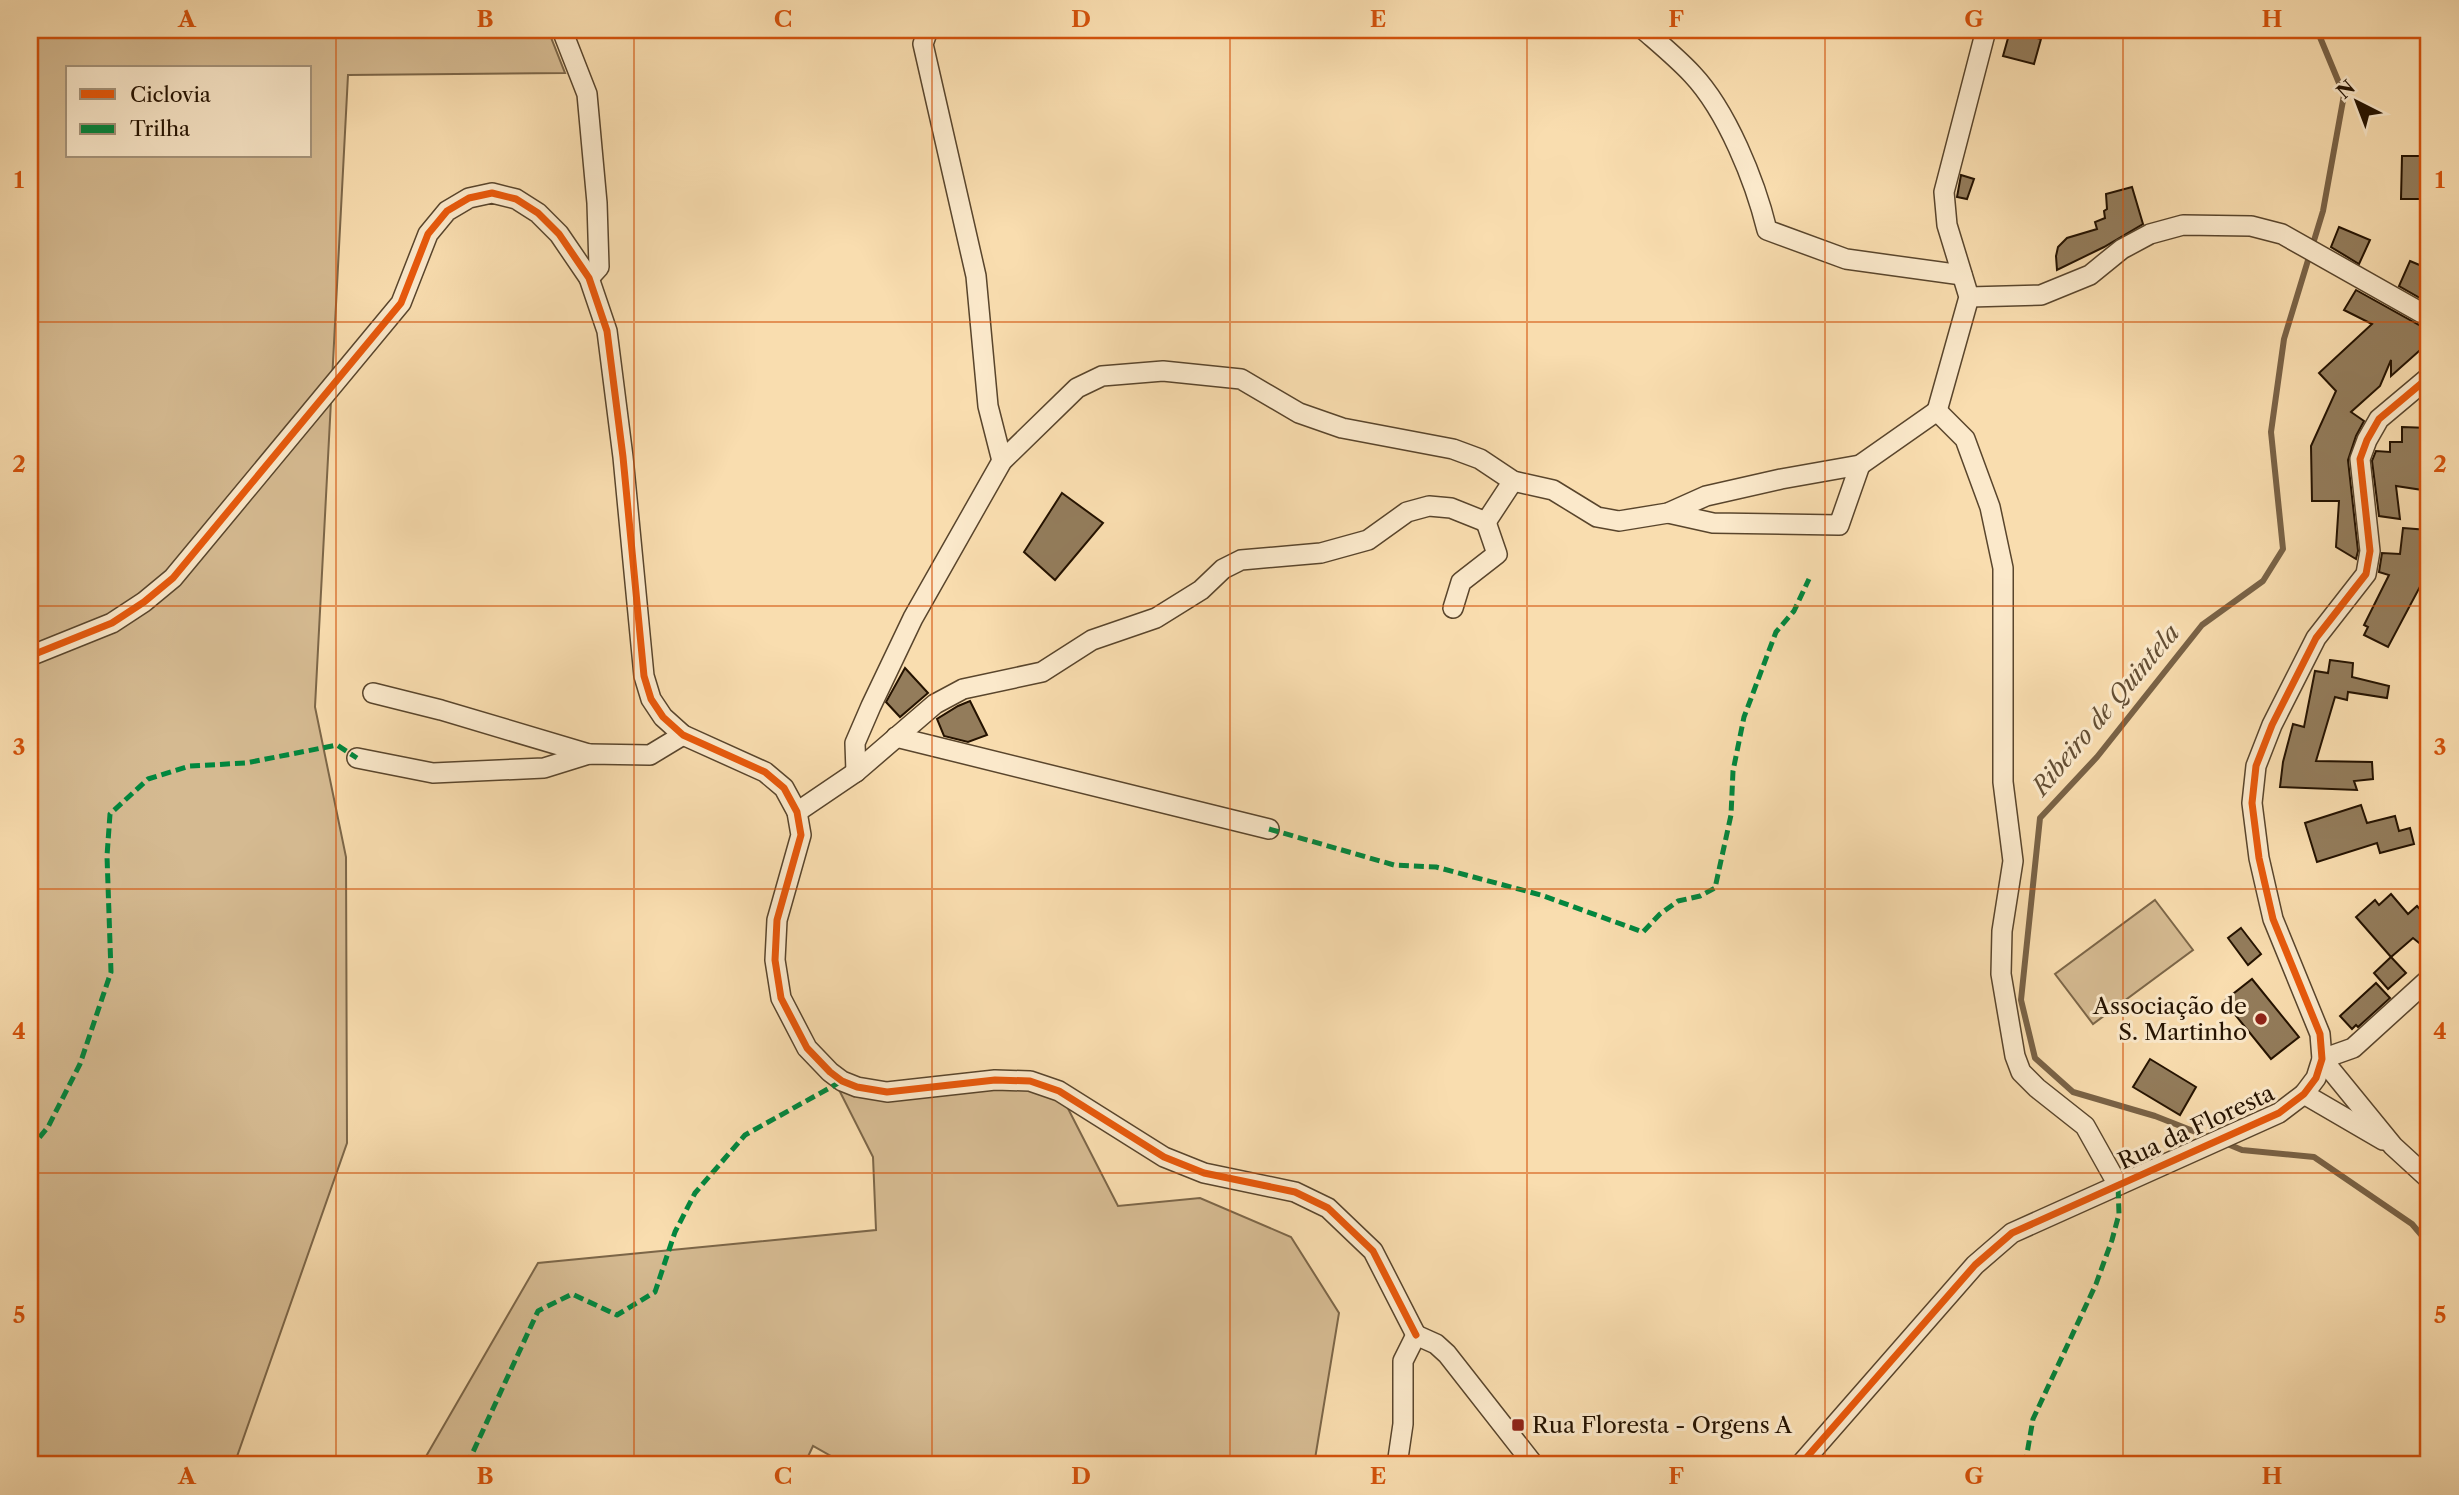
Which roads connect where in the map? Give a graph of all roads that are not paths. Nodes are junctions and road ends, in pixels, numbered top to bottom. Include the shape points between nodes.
1 (562, 30) edge
2 (928, 30) edge
3 (1644, 30) edge
4 (1986, 30) edge
5 (1962, 275) junction
6 (589, 278) junction
7 (1969, 297) junction
8 (2429, 317) edge
9 (2429, 377) edge
10 (1937, 411) junction
11 (1002, 461) junction
12 (1860, 466) junction
13 (1513, 481) junction
14 (1668, 513) junction
15 (1486, 522) junction
16 (1452, 608) dead end
17 (30, 656) edge
18 (373, 693) dead end
19 (683, 734) junction
20 (896, 737) junction
21 (589, 754) junction
22 (357, 758) dead end
23 (856, 772) junction
24 (797, 812) junction
25 (1269, 829) dead end
26 (2429, 979) edge
27 (2322, 1059) junction
28 (2304, 1094) junction
29 (2393, 1146) junction
30 (2429, 1180) edge
31 (2118, 1185) junction
32 (1416, 1335) junction
33 (1397, 1465) edge
34 (1534, 1465) edge
35 (1800, 1465) edge

1 - 6 street via 587,94 599,267
2 - 11 street via 923,44 976,276 988,406
3 - 5 street via 1694,76 1726,124 1759,196 1767,230 1846,260
4 - 5 street via 1944,192 1947,225
5 - 7 street
6 - 17 street via 559,234 516,199 492,193 469,198 447,211 428,234 401,303 173,578 112,623
6 - 19 street via 607,331 644,676 650,699
7 - 8 street via 2041,295 2090,275 2150,234 2183,225 2251,226 2282,234
7 - 10 street
9 - 27 street via 2379,419 2367,440 2360,459 2370,551 2366,574 2316,638 2256,766 2252,803 2259,858 2273,919 2320,1034
10 - 12 street
10 - 31 street via 1965,439 1990,507 2003,568 2003,782 2013,861 2001,974 2015,1056 2021,1072 2085,1126
11 - 13 street via 1077,388 1102,376 1163,371 1241,379 1299,413 1342,428 1453,449 1480,459
11 - 23 street via 913,618 870,706 855,743
12 - 14 street via 1706,496
12 - 14 street via 1839,525 1713,523
13 - 14 street via 1553,490 1597,517 1619,521
13 - 15 street
15 - 16 street via 1497,554 1461,582
15 - 20 street via 1451,508 1429,506 1407,512 1368,540 1321,553 1241,560 1156,618 1092,640 1042,672 963,689 935,704
18 - 21 street
19 - 21 street via 650,755
19 - 24 street via 765,772 784,788
20 - 23 street
20 - 25 street
21 - 22 street via 544,768 433,773
23 - 24 street
24 - 32 street via 801,835 777,920 775,960 781,998 807,1048 830,1072 858,1087 887,1092 995,1080 1030,1082 1059,1091 1164,1157 1204,1173 1295,1192 1328,1208 1373,1251
26 - 27 street via 2353,1048
27 - 28 street, Rua da Floresta
27 - 29 street
28 - 29 street
28 - 31 street, Rua da Floresta via 2279,1113
29 - 30 street
31 - 35 street, Rua da Floresta via 2012,1233 1975,1265
32 - 33 street via 1403,1361 1403,1424
32 - 34 street via 1447,1354

